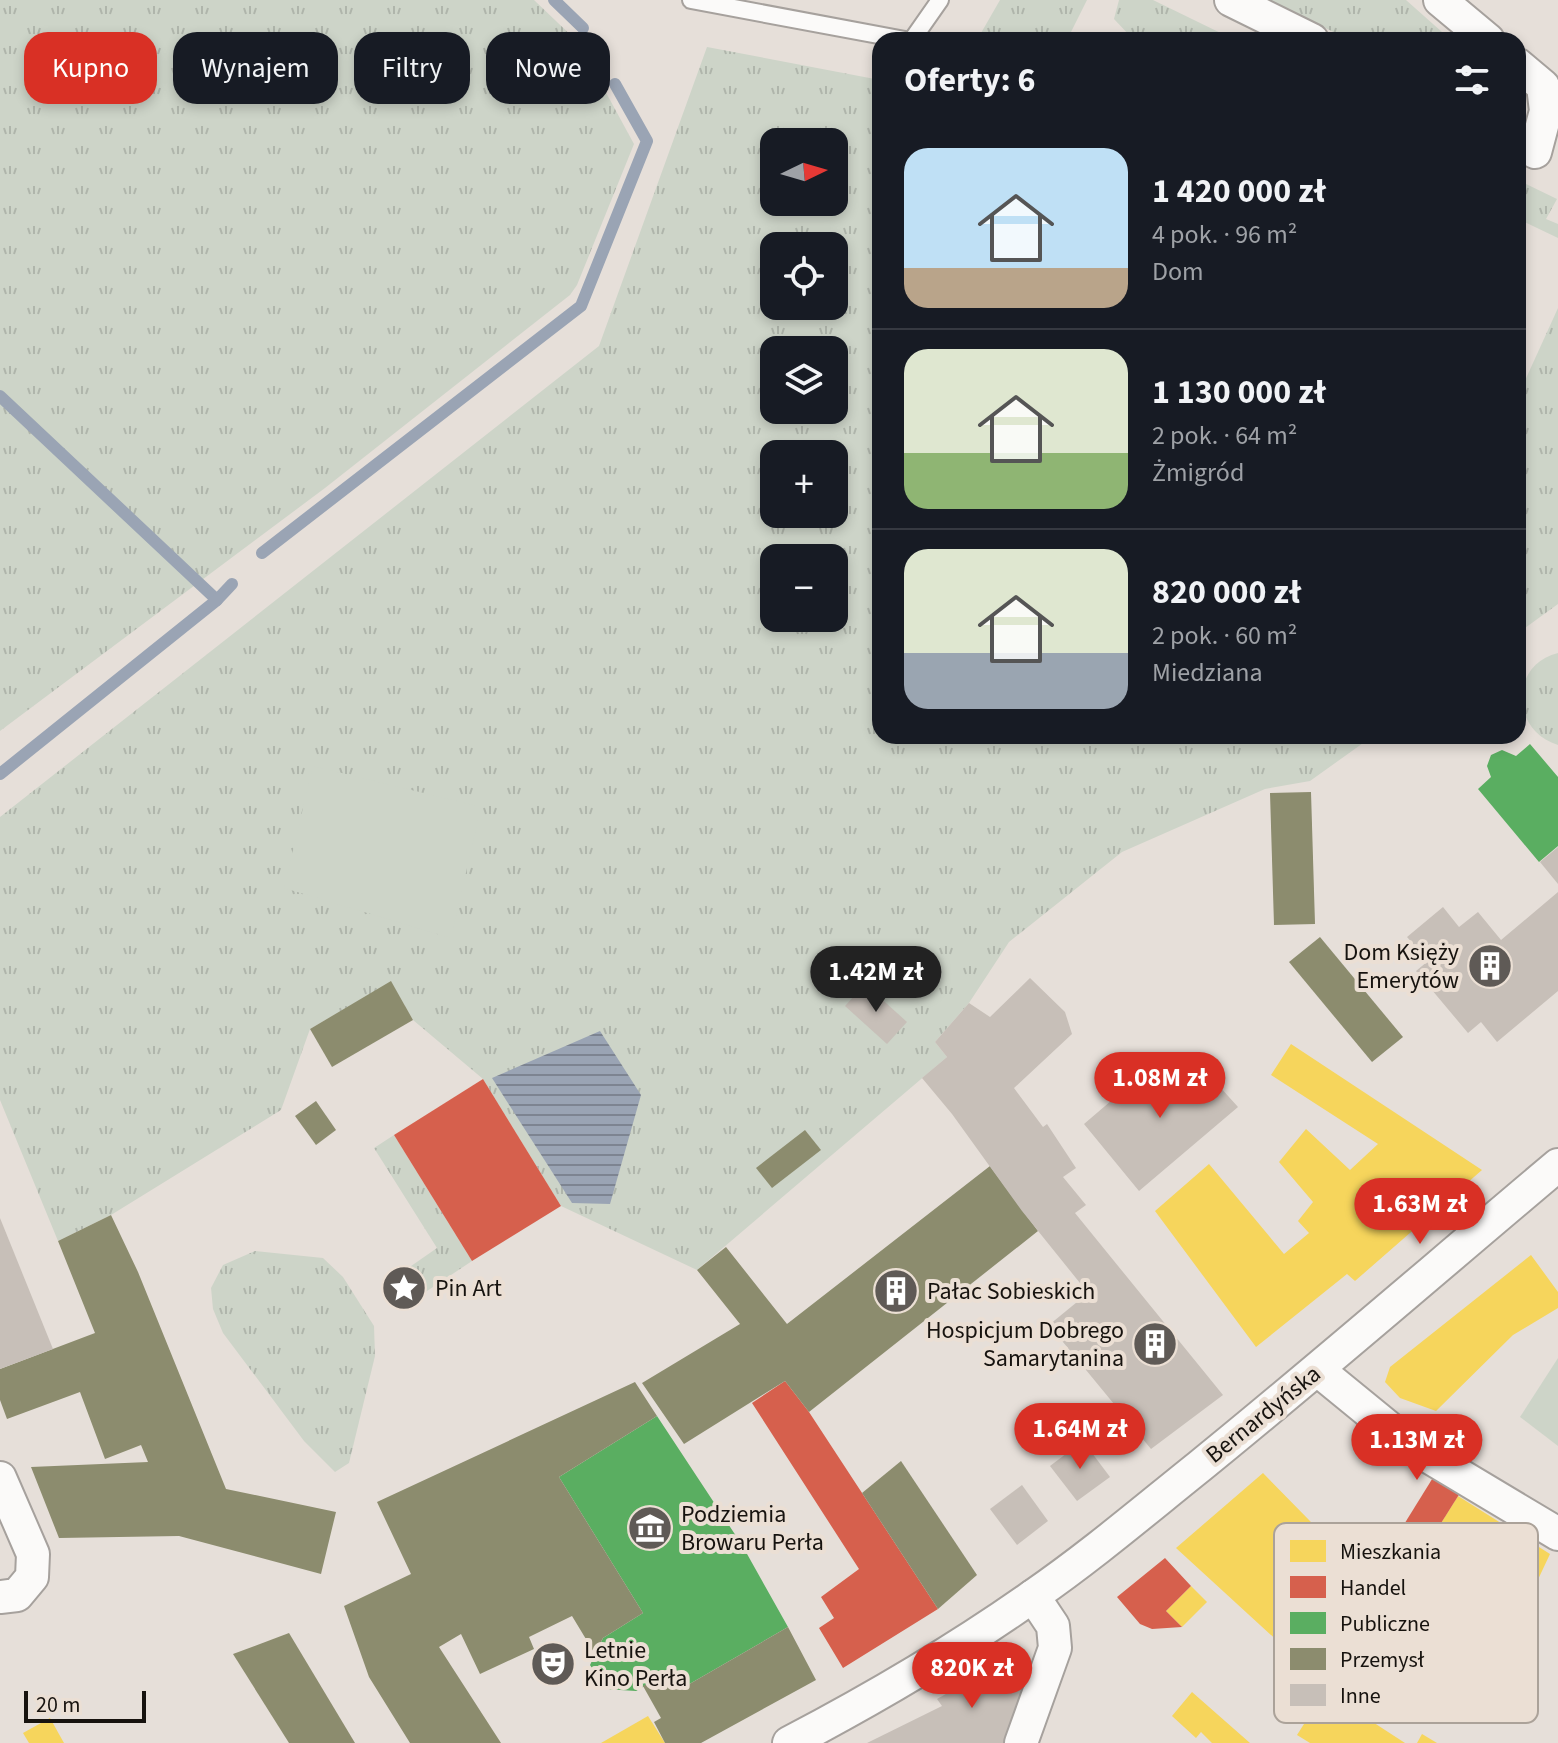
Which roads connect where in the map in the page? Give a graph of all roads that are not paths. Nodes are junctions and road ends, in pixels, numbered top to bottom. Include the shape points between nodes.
1 (691, 0) edge
2 (940, 0) edge
3 (1231, 0) edge
4 (1440, 0) edge
5 (918, 32) edge
6 (1296, 32) edge
7 (1478, 32) edge
8 (872, 34) edge
9 (1526, 72) edge
10 (1537, 153) edge
11 (1558, 1165) edge
12 (1318, 1370) junction
13 (0, 1478) edge
14 (1558, 1534) edge
15 (1033, 1596) junction
16 (0, 1597) edge
17 (789, 1743) edge
18 (1021, 1743) edge

1 - 8 lane
2 - 5 lane
3 - 6 street
4 - 7 street
9 - 10 street via 1543,86 1546,111
11 - 12 street, Bernardyńska
12 - 14 street via 1411,1446
12 - 15 street, Bernardyńska
13 - 16 street via 33,1554 32,1577 17,1595
15 - 17 street, Bernardyńska via 881,1694
15 - 18 street via 1053,1626 1055,1648

